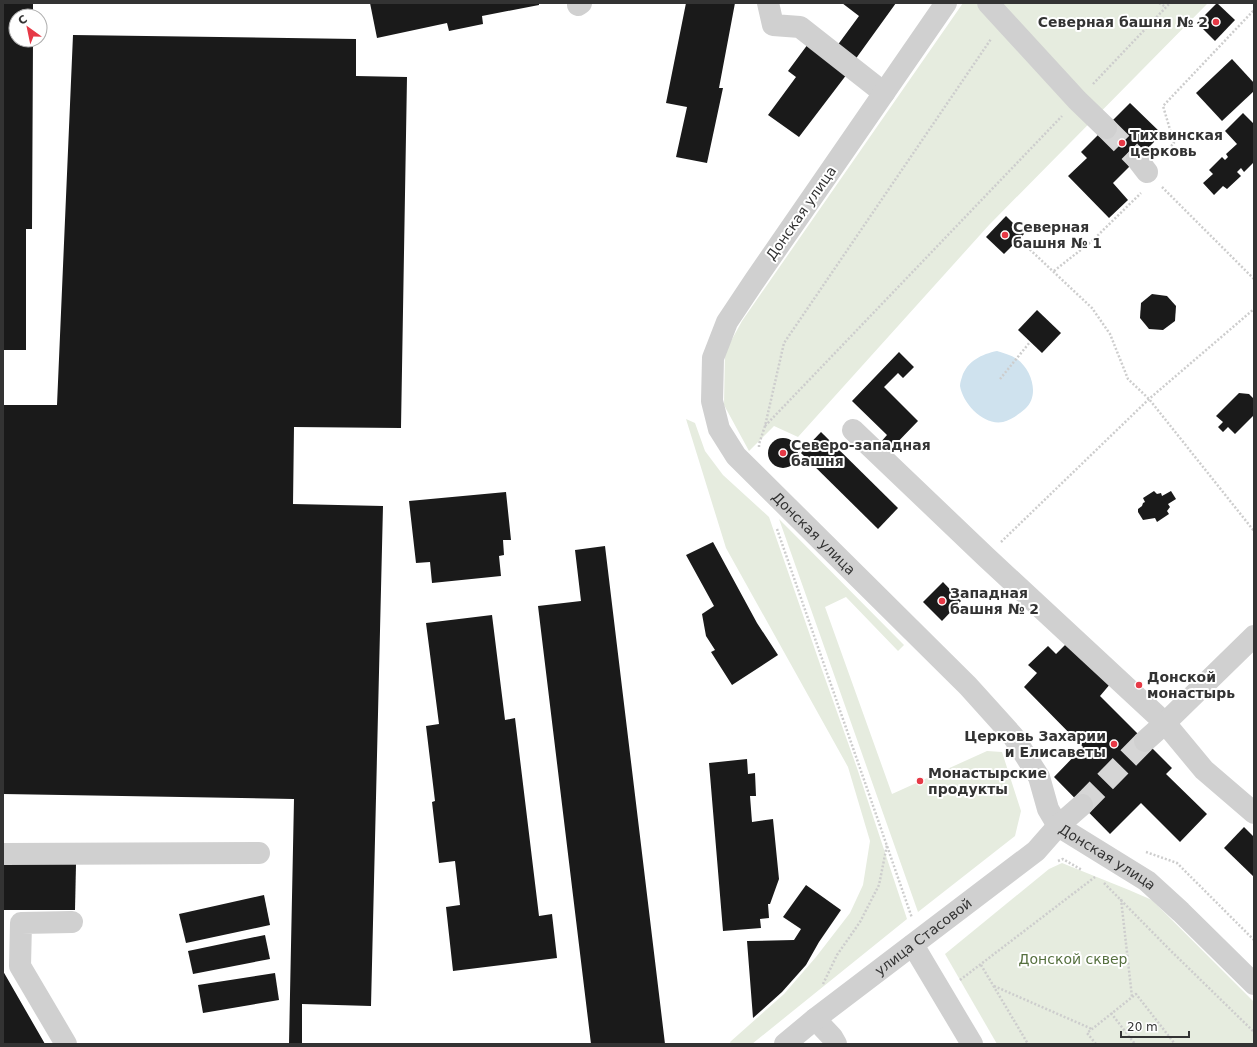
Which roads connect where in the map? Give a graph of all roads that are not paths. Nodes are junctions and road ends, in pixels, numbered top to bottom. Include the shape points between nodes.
1 (768, 3) edge
2 (946, 3) edge
3 (988, 3) edge
4 (884, 93) junction
5 (1106, 128) tunnel mouth
6 (853, 430) dead end
7 (1254, 636) edge
8 (1165, 723) junction
9 (1145, 741) tunnel mouth
10 (1082, 805) tunnel mouth
11 (1254, 813) edge
12 (1058, 826) junction
13 (259, 853) dead end
14 (3, 854) edge
15 (72, 922) dead end
16 (913, 945) junction
17 (11, 966) edge
18 (1254, 984) edge
19 (814, 1020) junction
20 (66, 1044) edge
21 (785, 1044) edge
22 (836, 1044) edge
23 (972, 1044) edge

1 - 4 street via 773,25 800,27
2 - 4 street, Донская улица
3 - 5 street
4 - 12 street, Донская улица via 727,322 713,358 712,401 718,428 736,456 968,686 1013,736 1039,777 1048,809
6 - 8 street
7 - 8 street
8 - 9 street
8 - 11 street via 1204,770
10 - 12 street, улица Стасовой
12 - 16 street, улица Стасовой via 1036,851
12 - 18 street, Донская улица via 1147,881
13 - 14 street
15 - 17 street via 20,923
16 - 19 street, улица Стасовой
16 - 23 street
17 - 20 street
19 - 21 street, улица Стасовой
19 - 22 street

